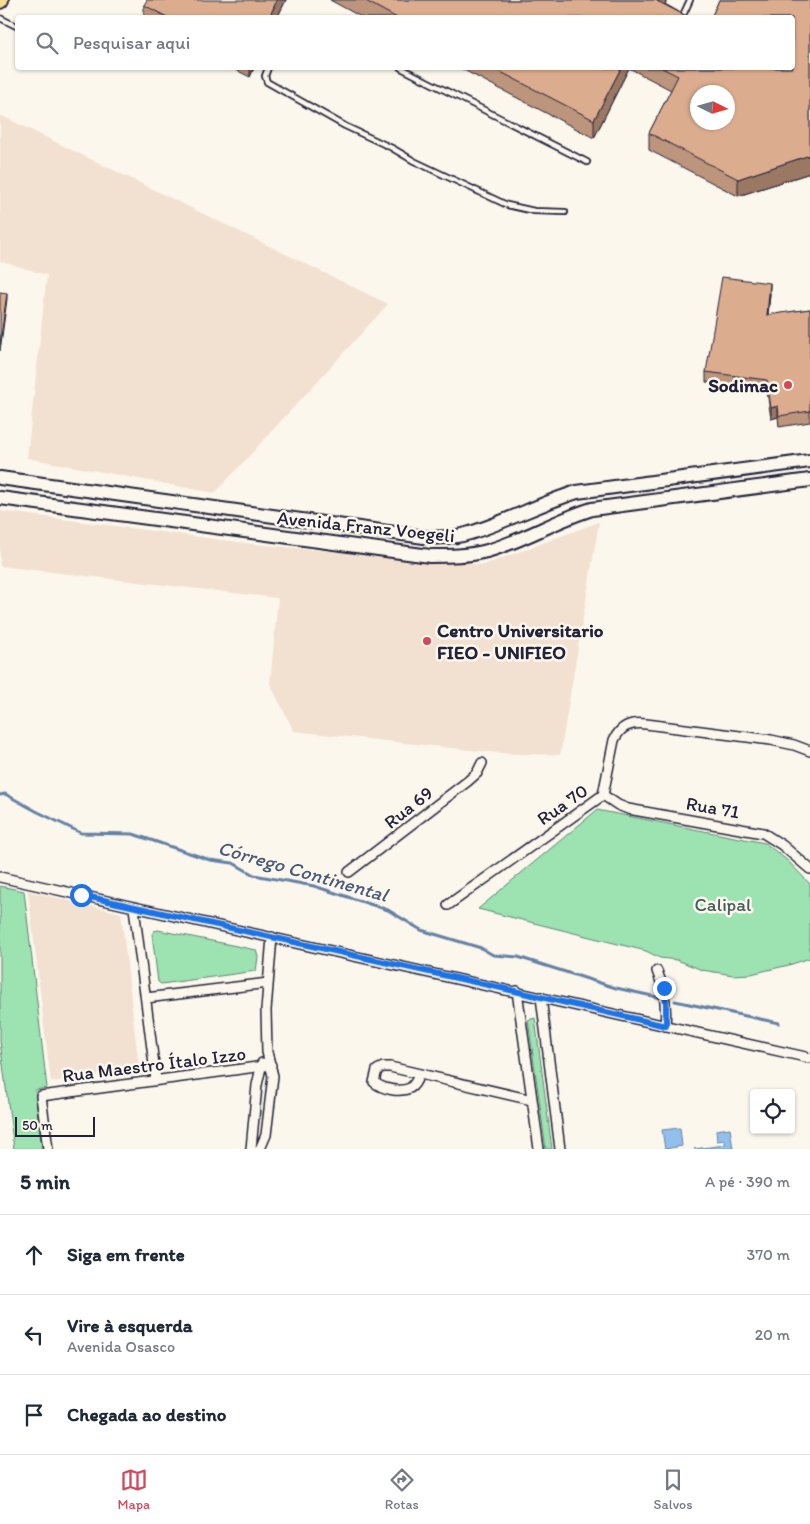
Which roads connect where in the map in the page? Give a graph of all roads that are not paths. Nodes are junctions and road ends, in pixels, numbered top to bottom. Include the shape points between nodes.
1 (690, 0) edge
2 (684, 13) edge
3 (0, 18) edge
4 (15, 26) edge
5 (267, 70) edge
6 (405, 70) edge
7 (587, 162) dead end
8 (564, 212) dead end
9 (810, 461) edge
10 (0, 478) edge
11 (679, 478) junction
12 (810, 480) edge
13 (0, 498) edge
14 (638, 502) junction
15 (484, 528) junction
16 (469, 534) junction
17 (497, 547) junction
18 (473, 554) junction
19 (810, 751) edge
20 (482, 763) dead end
21 (603, 795) junction
22 (810, 869) edge
23 (349, 872) dead end
24 (0, 877) edge
25 (448, 905) dead end
26 (134, 908) junction
27 (272, 937) junction
28 (657, 971) dead end
29 (268, 983) junction
30 (517, 991) junction
31 (541, 997) junction
32 (146, 998) junction
33 (666, 1026) junction
34 (267, 1052) junction
35 (810, 1058) edge
36 (271, 1065) junction
37 (260, 1067) junction
38 (419, 1074) junction
39 (156, 1080) junction
40 (532, 1100) junction
41 (48, 1149) edge
42 (251, 1149) edge
43 (260, 1149) edge
44 (539, 1149) edge
45 (560, 1149) edge

1 - 2 lane
3 - 4 lane
5 - 8 lane via 265,76 268,82 414,161 507,205 534,211
6 - 7 lane
9 - 11 main road, Avenida Franz Voegeli
10 - 16 main road, Avenida Franz Voegeli via 424,537
11 - 14 main road via 667,493
11 - 15 main road, Avenida Franz Voegeli via 577,492
12 - 14 main road, Avenida Franz Voegeli
13 - 18 main road, Avenida Franz Voegeli via 430,556
14 - 17 main road, Avenida Franz Voegeli via 599,507 576,514
15 - 16 main road, Avenida Franz Voegeli
15 - 17 main road via 488,540
16 - 18 main road
17 - 18 main road, Avenida Franz Voegeli
19 - 21 street, Rua 70 via 771,740 635,723 623,728 614,740
20 - 23 street, Rua 69 via 468,781
21 - 22 street, Rua 71 via 628,809 763,833
21 - 25 street, Rua 70
24 - 26 street
26 - 27 street
26 - 32 street
27 - 29 street
27 - 30 street
28 - 33 street via 664,988
29 - 32 street
29 - 34 street
30 - 31 street
30 - 40 street
31 - 33 street
31 - 45 street
32 - 39 street
33 - 35 street
34 - 36 street
34 - 37 street
36 - 37 street, Rua Maestro Ítalo Izzo
36 - 43 street via 272,1087 266,1135
37 - 39 street, Rua Maestro Ítalo Izzo
37 - 42 street
38 - 38 street via 383,1067 377,1070 374,1082 383,1087 405,1090 414,1085
38 - 40 street
39 - 41 street, Rua Maestro Ítalo Izzo via 41,1096
40 - 44 street

